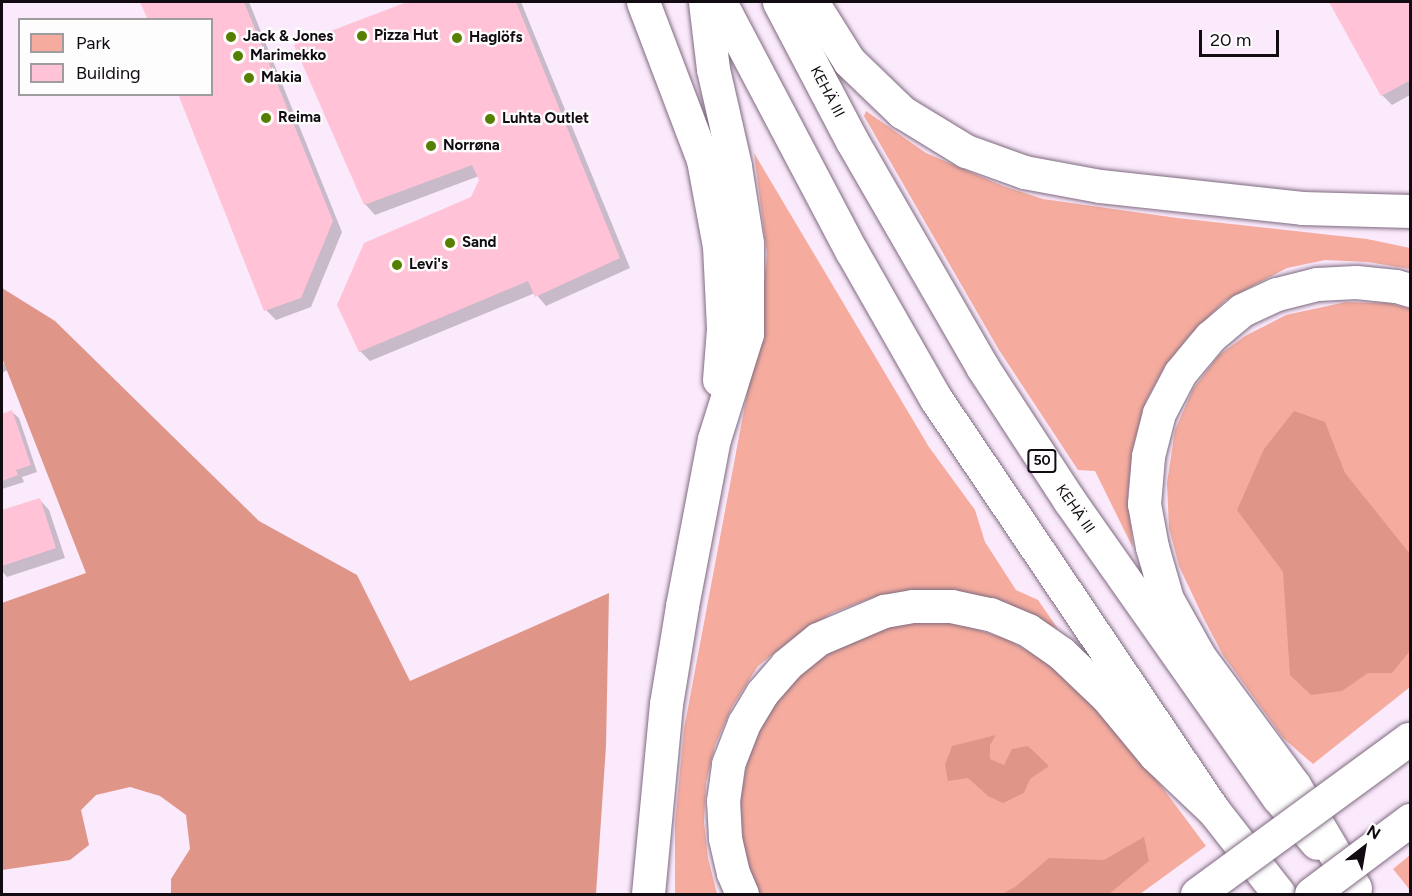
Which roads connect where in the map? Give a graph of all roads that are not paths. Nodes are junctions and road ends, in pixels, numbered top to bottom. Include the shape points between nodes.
1 (643, 2) edge
2 (705, 2) edge
3 (720, 2) edge
4 (779, 2) edge
5 (812, 2) edge
6 (1302, 208) junction
7 (1410, 211) edge
8 (1410, 234) edge
9 (1410, 291) edge
10 (714, 439) junction
11 (1410, 739) edge
12 (655, 802) junction
13 (1214, 811) junction
14 (1410, 820) edge
15 (1358, 891) edge
16 (648, 894) edge
17 (663, 894) edge
18 (742, 894) edge
19 (1197, 894) edge
20 (1279, 894) edge
21 (1311, 894) edge

1 - 10 highway via 703,160 719,246 723,329
2 - 10 highway via 713,69 747,243 747,334
3 - 13 highway via 847,242 936,399
4 - 15 highway, KEHÄ III / 50 via 852,141 983,368 1040,458 1278,797
5 - 6 highway via 849,61 902,112 966,151 1024,172 1100,186
6 - 7 highway
6 - 8 highway
9 - 15 highway via 1356,282 1317,284 1277,294 1242,310 1210,338 1180,373 1159,413 1148,456 1144,504 1167,599 1199,657 1294,785
10 - 12 highway via 666,704
11 - 19 highway, bridge
12 - 16 highway
12 - 17 highway
13 - 18 highway via 1155,755 1107,697 1061,653 1028,630 990,614 951,606 884,611 818,639 786,665 762,693 744,723 728,764 723,801 725,838
13 - 20 highway
14 - 21 highway, bridge

